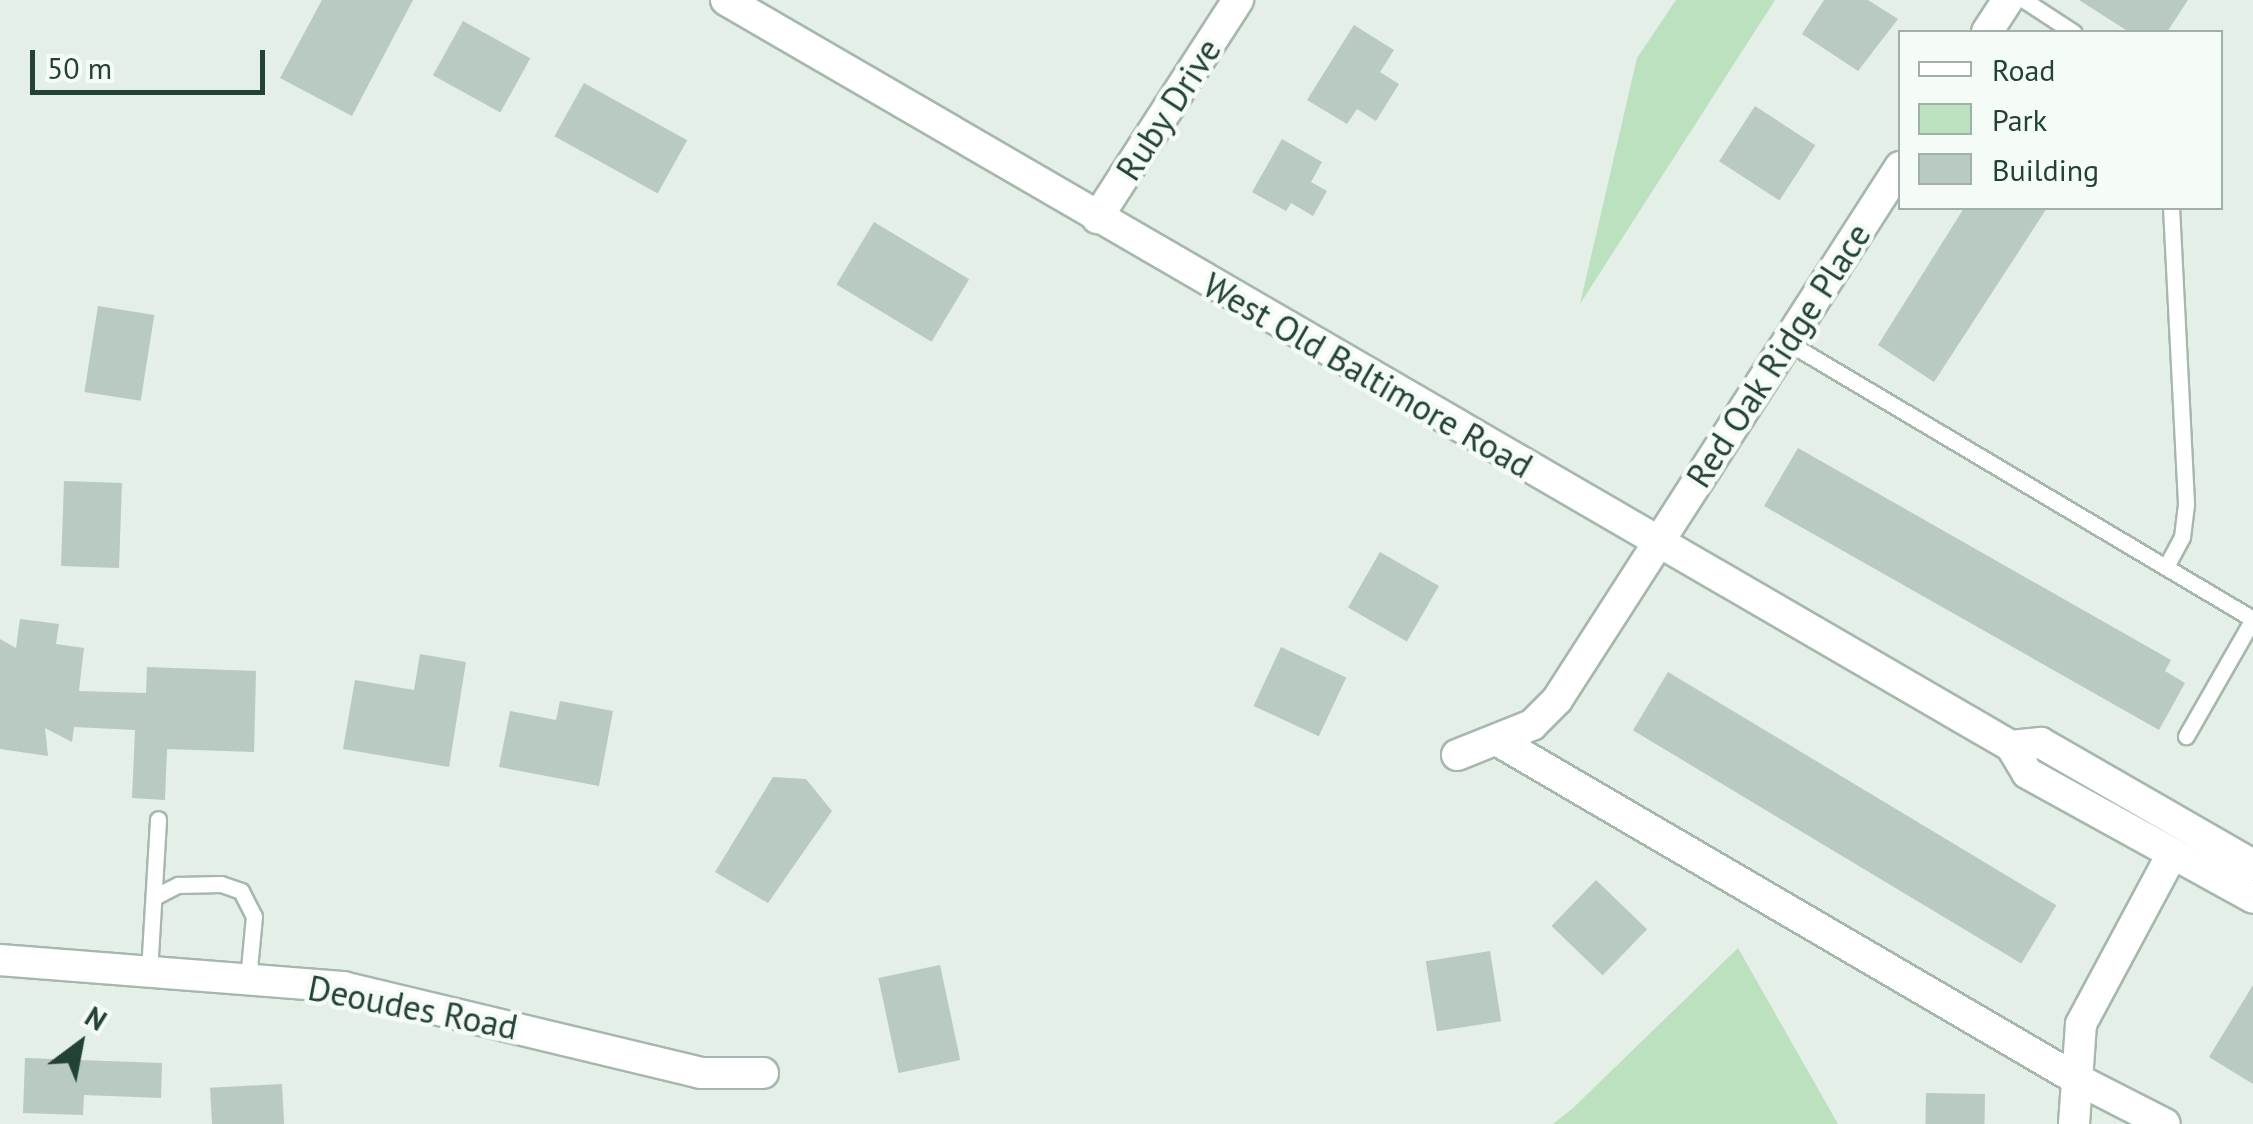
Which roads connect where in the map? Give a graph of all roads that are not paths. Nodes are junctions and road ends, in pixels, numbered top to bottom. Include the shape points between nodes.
1 (726, 0) edge
2 (1238, 0) edge
3 (2008, 0) edge
4 (2024, 0) edge
5 (1989, 30) edge
6 (2071, 30) edge
7 (1898, 170) edge
8 (2171, 210) edge
9 (1097, 218) junction
10 (1788, 342) junction
11 (1656, 542) junction
12 (2168, 565) junction
13 (2186, 736) dead end
14 (1500, 742) junction
15 (2011, 746) junction
16 (1457, 755) dead end
17 (158, 819) dead end
18 (2172, 856) junction
19 (2253, 865) edge
20 (156, 896) junction
21 (2253, 898) edge
22 (0, 960) edge
23 (148, 972) junction
24 (248, 979) junction
25 (763, 1074) dead end
26 (2073, 1077) junction
27 (2074, 1124) edge
28 (2165, 1124) edge

1 - 9 street, West Old Baltimore Road
2 - 9 street, Ruby Drive
3 - 5 street
4 - 6 lane
7 - 10 street, Red Oak Ridge Place
8 - 12 lane via 2186,503 2182,537
9 - 11 street, West Old Baltimore Road
10 - 11 street, Red Oak Ridge Place
10 - 12 lane
11 - 14 street, Red Oak Ridge Place via 1556,700 1532,725
11 - 15 street, West Old Baltimore Road
12 - 13 lane via 2253,620
14 - 16 street, Red Oak Ridge Place
14 - 26 street
15 - 18 street, West Old Baltimore Road via 2027,772
15 - 19 street, West Old Baltimore Road via 2041,742
17 - 20 lane
18 - 21 street, West Old Baltimore Road
18 - 26 street via 2095,990 2081,1024
20 - 23 lane
20 - 24 lane via 178,886 240,890 254,916
22 - 23 street, Deoudes Road
23 - 24 street, Deoudes Road
24 - 25 street, Deoudes Road via 390,996 700,1073
26 - 27 street
26 - 28 street

